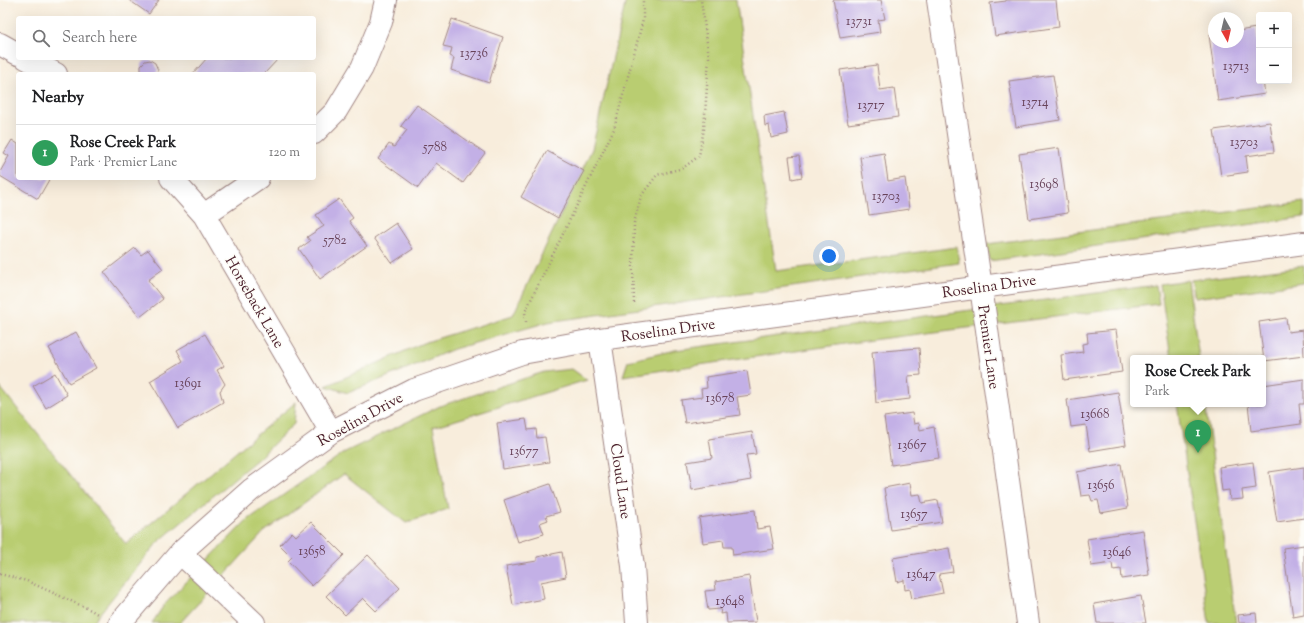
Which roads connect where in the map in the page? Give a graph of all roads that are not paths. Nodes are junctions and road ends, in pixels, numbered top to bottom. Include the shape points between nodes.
1 (386, 0) edge
2 (938, 0) edge
3 (0, 44) edge
4 (16, 53) edge
5 (30, 60) edge
6 (52, 72) edge
7 (316, 131) edge
8 (173, 180) edge
9 (255, 180) edge
10 (204, 215) junction
11 (1304, 243) edge
12 (981, 287) junction
13 (600, 339) junction
14 (331, 432) junction
15 (180, 553) junction
16 (120, 623) edge
17 (254, 623) edge
18 (637, 623) edge
19 (1028, 623) edge

1 - 7 street via 381,22 362,68 336,112
2 - 12 street, Premier Lane
3 - 4 street
5 - 6 street
8 - 10 street, Horseback Lane
9 - 10 street
10 - 14 street, Horseback Lane
11 - 12 street, Roselina Drive
12 - 13 street, Roselina Drive
12 - 19 street, Premier Lane
13 - 14 street, Roselina Drive via 522,353 421,387
13 - 18 street, Cloud Lane via 633,566
14 - 15 street, Roselina Drive via 251,490
15 - 16 street, Roselina Drive
15 - 17 street

